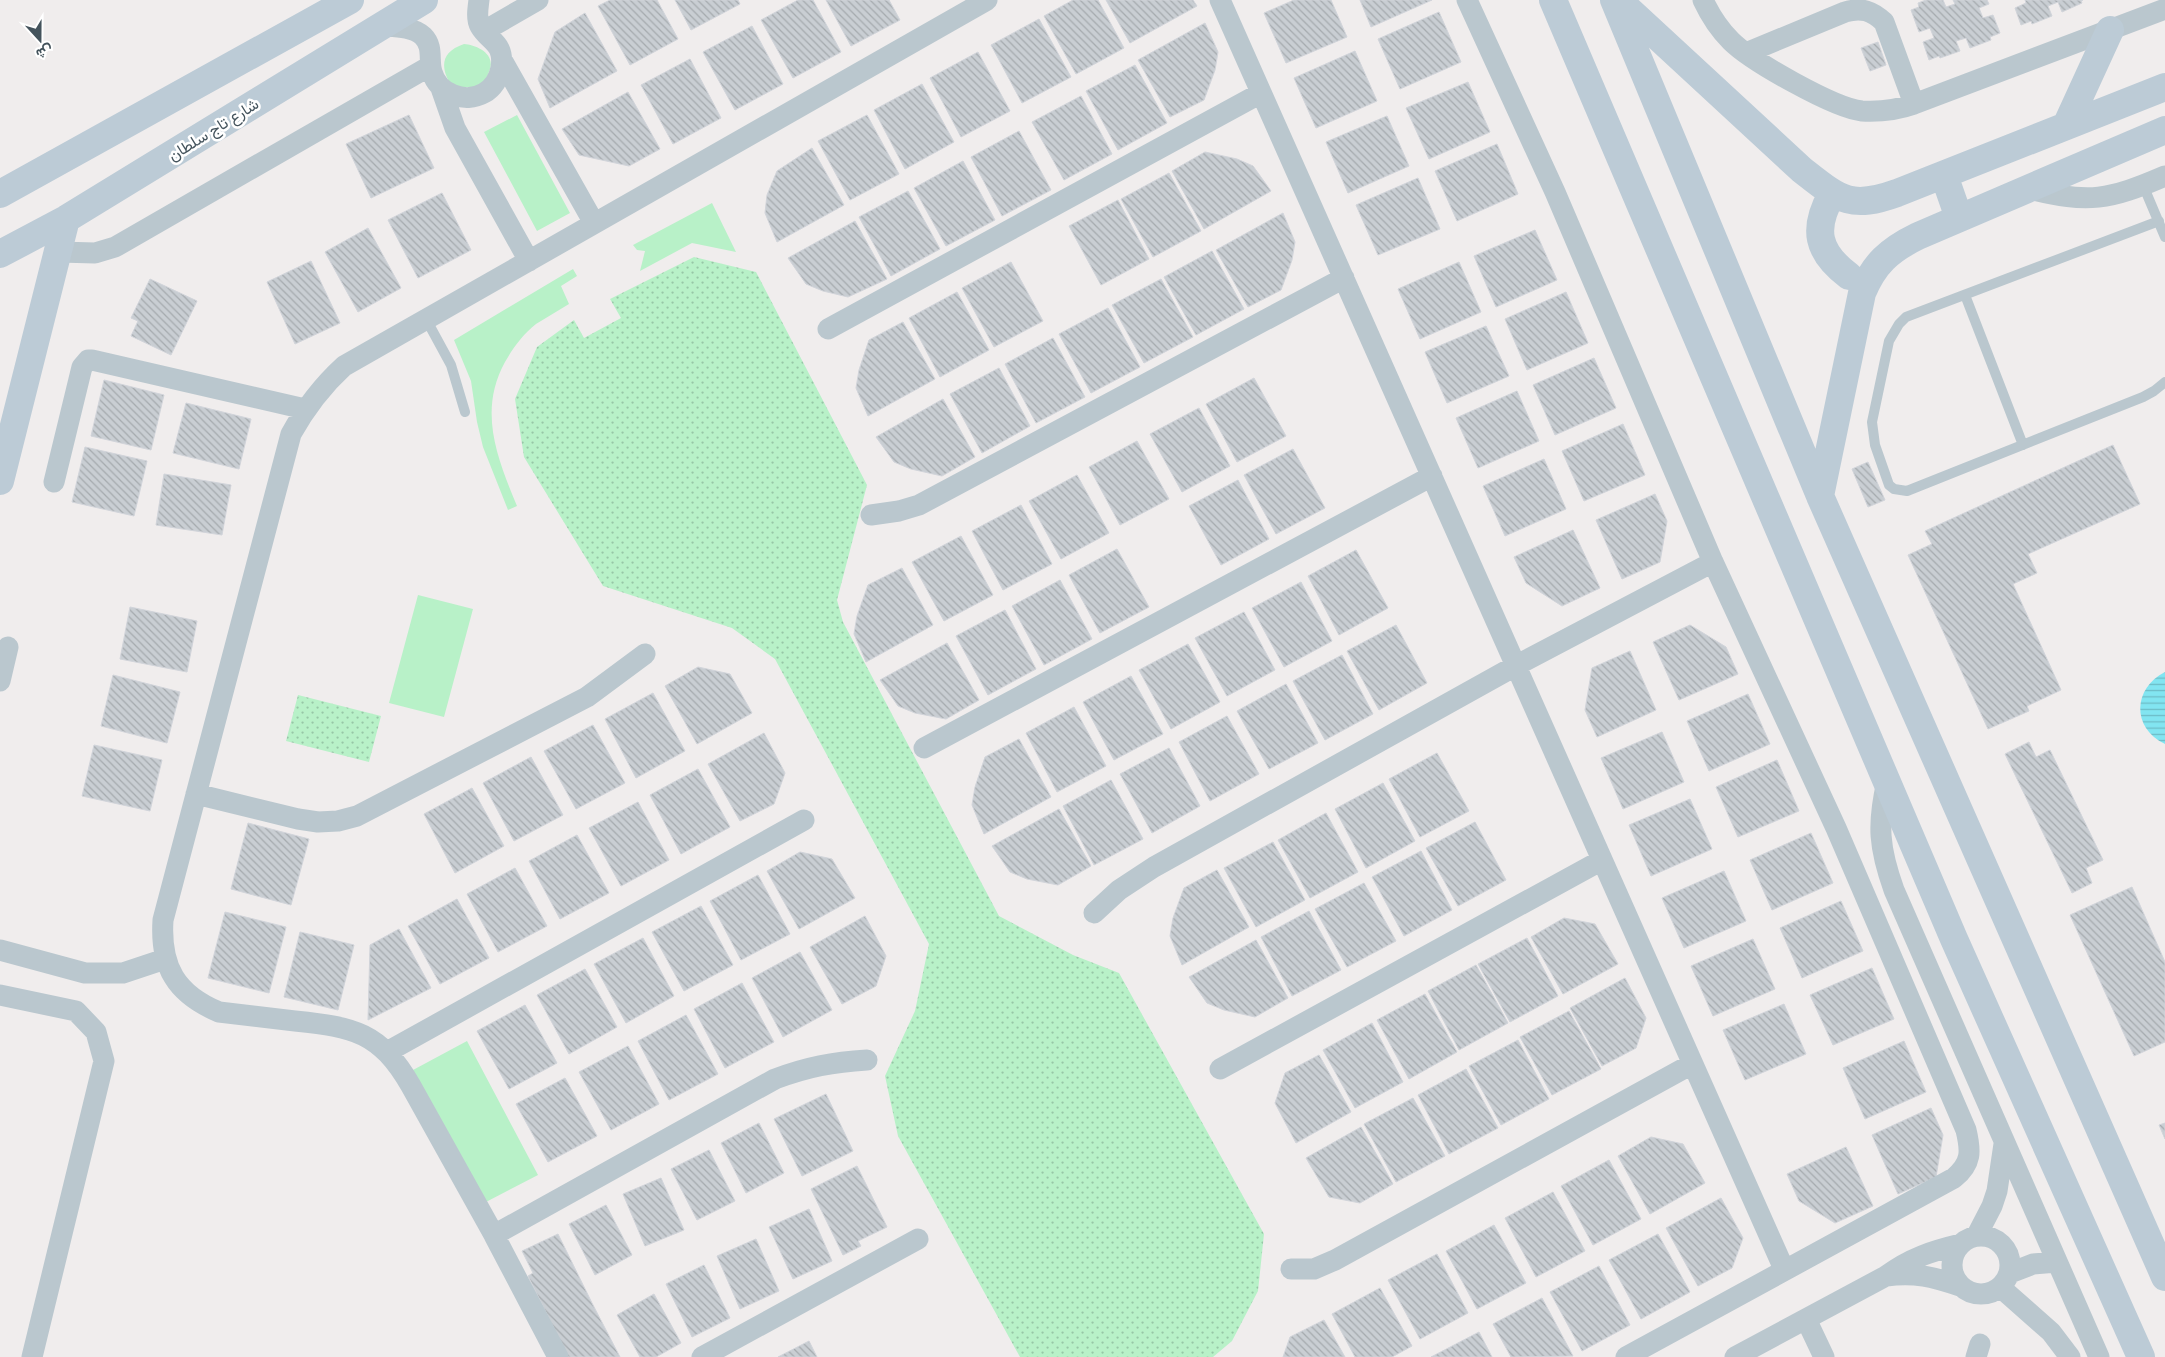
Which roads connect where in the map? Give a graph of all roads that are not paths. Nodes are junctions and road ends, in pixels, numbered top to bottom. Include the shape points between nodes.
1 (350, 0) edge
2 (424, 0) edge
3 (479, 0) edge
4 (538, 0) edge
5 (987, 0) edge
6 (1220, 0) edge
7 (1467, 0) edge
8 (1554, 0) edge
9 (1614, 0) edge
10 (1618, 0) edge
11 (1703, 0) edge
12 (2165, 10) edge
13 (380, 26) junction
14 (2110, 30) junction
15 (484, 31) junction
16 (1746, 53) junction
17 (502, 60) junction
18 (430, 66) junction
19 (2165, 87) edge
20 (441, 88) junction
21 (1261, 93) junction
22 (1914, 104) junction
23 (2066, 126) junction
24 (2165, 130) edge
25 (1944, 175) junction
26 (2165, 176) edge
27 (2143, 185) junction
28 (2029, 189) junction
29 (0, 194) edge
30 (1832, 194) junction
31 (1959, 218) junction
32 (66, 219) junction
33 (2159, 221) junction
34 (594, 224) junction
35 (1918, 236) junction
36 (2165, 237) edge
37 (59, 252) junction
38 (0, 254) edge
39 (529, 261) junction
40 (1849, 276) junction
41 (1344, 278) junction
42 (1965, 295) junction
43 (426, 318) junction
44 (828, 329) dead end
45 (1852, 341) junction
46 (2165, 382) edge
47 (305, 408) junction
48 (465, 412) dead end
49 (2023, 445) junction
50 (1432, 476) junction
51 (0, 482) edge
52 (54, 482) dead end
53 (1820, 496) junction
54 (871, 515) dead end
55 (1713, 562) junction
56 (8, 647) dead end
57 (645, 654) dead end
58 (1517, 665) junction
59 (0, 681) edge
60 (924, 748) dead end
61 (1887, 782) junction
62 (196, 794) junction
63 (804, 820) dead end
64 (1602, 860) junction
65 (1094, 913) dead end
66 (0, 950) edge
67 (165, 959) junction
68 (0, 995) edge
69 (387, 1052) junction
70 (867, 1060) dead end
71 (1692, 1064) junction
72 (1220, 1069) dead end
73 (2004, 1144) junction
74 (494, 1235) junction
75 (918, 1239) dead end
76 (1969, 1240) junction
77 (2057, 1262) junction
78 (1784, 1269) junction
79 (1291, 1270) dead end
80 (1886, 1276) junction
81 (2165, 1277) edge
82 (2005, 1280) junction
83 (1960, 1286) junction
84 (1806, 1319) junction
85 (32, 1357) edge
86 (558, 1357) edge
87 (702, 1357) edge
88 (1626, 1357) edge
89 (1735, 1357) edge
90 (1824, 1357) edge
91 (2070, 1357) edge
92 (2099, 1357) edge
93 (2141, 1357) edge

1 - 29 main road
2 - 13 main road, شارع تاج سلطان
3 - 15 street via 478,19
4 - 15 street
5 - 34 street
6 - 21 street
7 - 55 street via 1555,192
8 - 61 main road
9 - 53 main road
10 - 30 main road
11 - 16 street via 1720,29
12 - 14 street
13 - 18 street via 412,29 425,37 431,51
13 - 32 main road, شارع تاج سلطان
14 - 22 street
14 - 23 main road
15 - 17 street via 498,46
16 - 22 street via 1842,106 1879,111 1898,110
16 - 22 street via 1845,12 1867,10 1884,22
17 - 20 street via 497,79 484,93 456,97
17 - 34 street
18 - 20 street
18 - 37 street via 115,247 95,253
19 - 23 main road
20 - 39 street via 455,128
21 - 41 street
21 - 44 street
23 - 25 main road
24 - 28 main road
25 - 30 main road via 1877,200 1856,203
25 - 31 main road
26 - 27 street
27 - 28 street via 2114,196 2086,199
27 - 33 lane
28 - 31 main road
30 - 40 main road via 1823,211 1820,230 1824,248 1834,265
31 - 35 main road
32 - 37 main road
32 - 38 main road, شارع تاج سلطان
33 - 36 lane
33 - 42 lane
34 - 39 street
35 - 40 main road via 1904,237 1867,254
35 - 45 main road via 1884,257 1869,277 1862,293
37 - 51 main road
39 - 43 street
40 - 45 main road via 1846,312
41 - 50 street
41 - 54 street via 920,505
42 - 49 lane
42 - 49 lane via 1906,317 1889,341 1872,422 1875,445 1886,479 1894,489 1907,491
43 - 47 street via 344,366 322,386
43 - 48 lane via 451,365
45 - 53 main road
46 - 49 lane via 2143,396
47 - 52 street via 88,360 82,367
47 - 62 street via 292,434
50 - 58 street
50 - 60 street
53 - 81 main road
55 - 58 street
55 - 78 street via 1836,828 1969,1142 1968,1160 1954,1178
56 - 59 street
57 - 62 street via 587,697 357,816 318,822
58 - 64 street
58 - 65 street via 1154,868 1119,890
61 - 73 street via 1881,809 1880,837 1884,864
61 - 93 main road via 1958,949
62 - 67 street via 163,920 161,940
63 - 69 street
64 - 71 street
64 - 72 street
66 - 67 street via 86,973 123,973
67 - 69 street via 173,977 186,992 219,1012 339,1026 373,1041
68 - 85 street via 76,1011 96,1032 104,1061
69 - 74 street via 412,1086
70 - 74 street via 805,1068 775,1079
71 - 78 street
71 - 79 street via 1335,1260 1314,1270
73 - 76 street via 1992,1206
73 - 77 street
74 - 86 street
75 - 87 street
76 - 80 street via 1903,1263
76 - 82 street via 1990,1237 2001,1243 2008,1254
76 - 83 street via 1955,1252 1952,1262
77 - 82 street via 2033,1264
77 - 92 street
78 - 88 street
80 - 83 street via 1907,1273
80 - 84 street
82 - 83 street via 1990,1292 1978,1294
82 - 91 street
84 - 89 street
84 - 90 street

